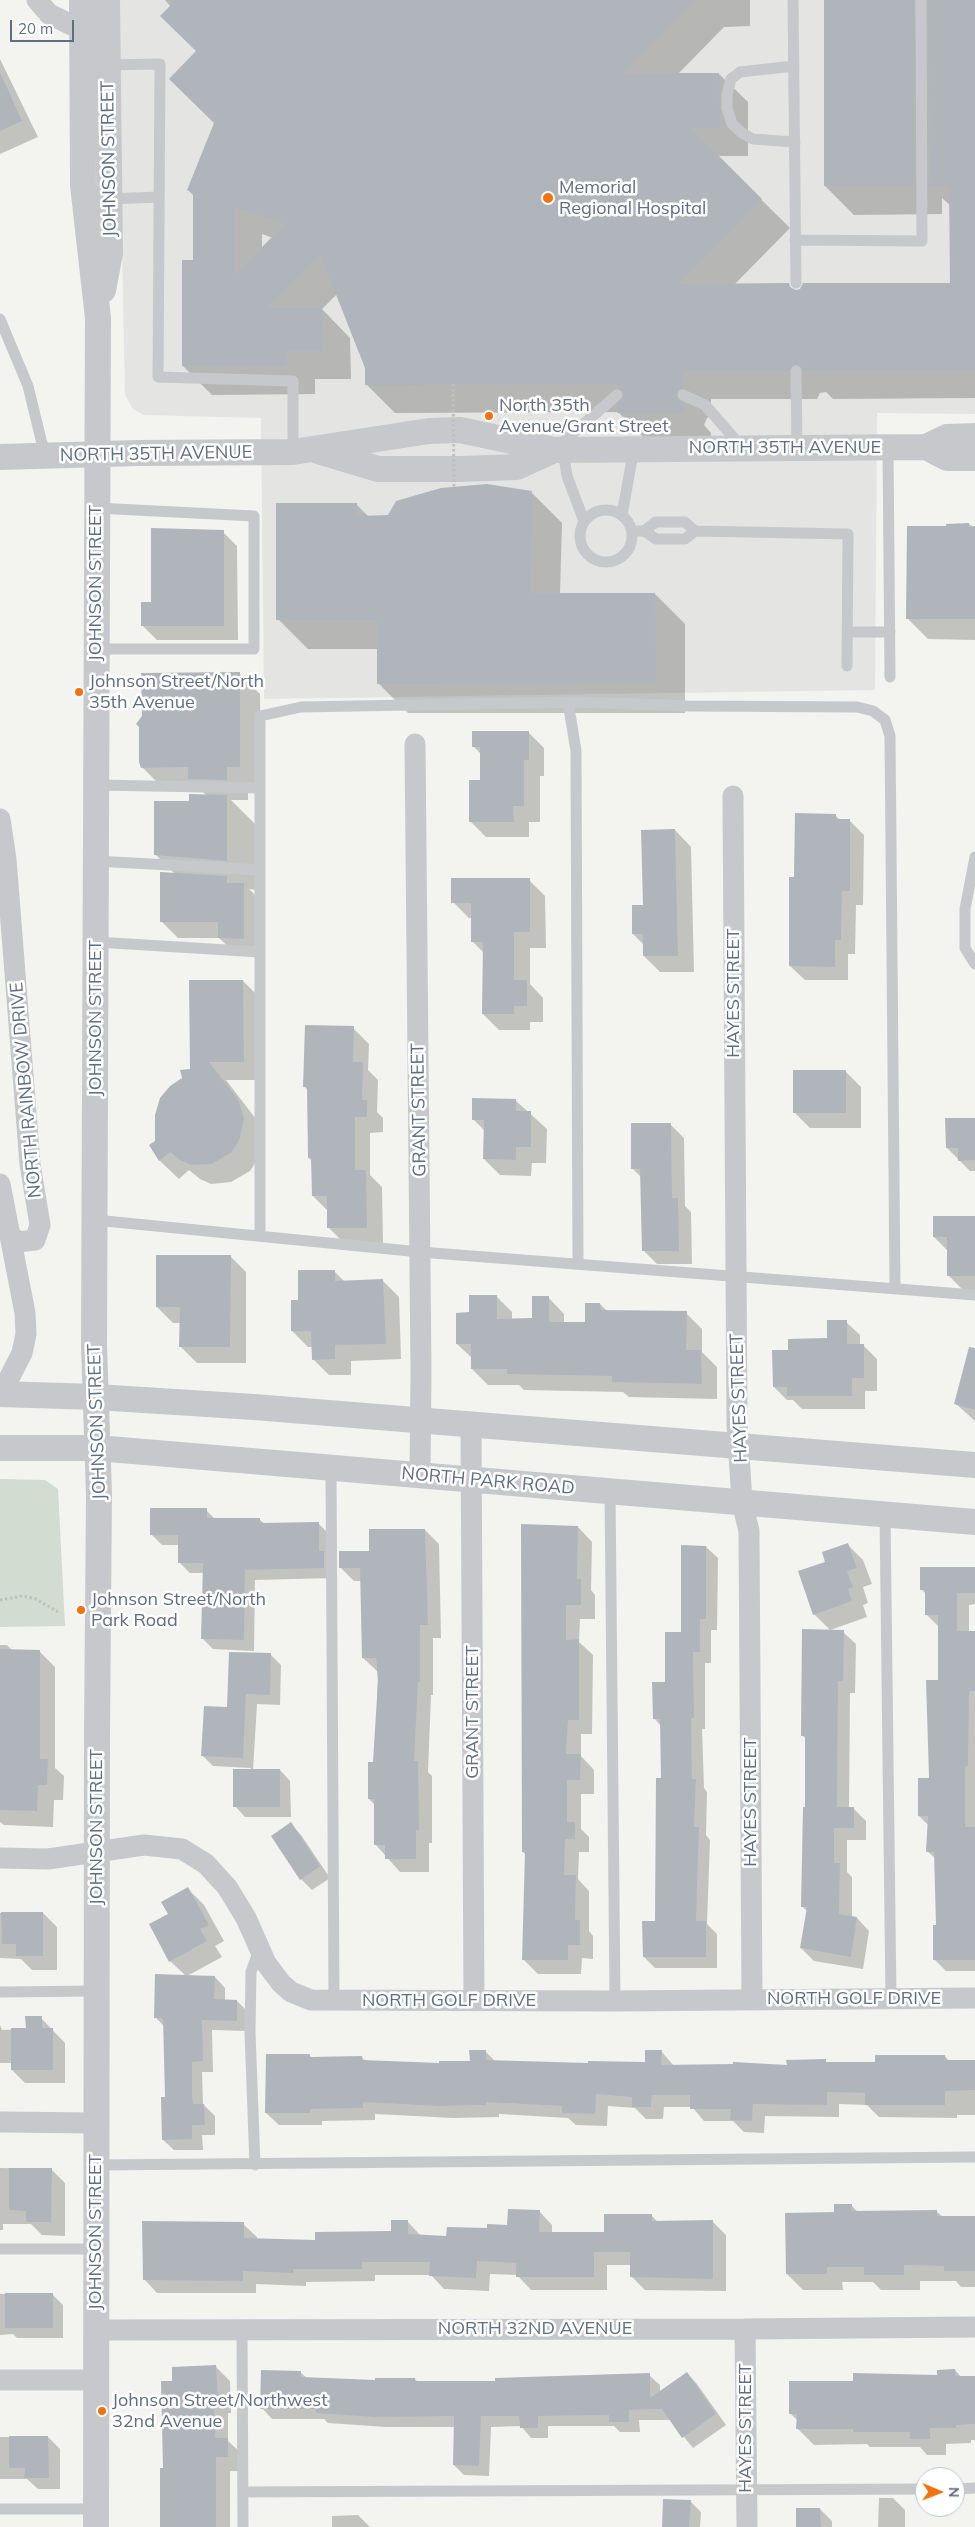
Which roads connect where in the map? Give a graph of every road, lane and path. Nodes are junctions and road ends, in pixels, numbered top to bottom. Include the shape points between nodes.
1 (37, 0) edge
2 (82, 0) edge
3 (107, 0) edge
4 (793, 0) edge
5 (922, 0) edge
6 (82, 30) junction
7 (107, 65) junction
8 (794, 66) junction
9 (795, 142) junction
10 (159, 197) junction
11 (109, 199) junction
12 (795, 240) junction
13 (796, 283) dead end
14 (0, 318) edge
15 (98, 318) junction
16 (796, 371) dead end
17 (454, 384) dead end
18 (617, 395) dead end
19 (683, 395) dead end
20 (975, 436) edge
21 (888, 447) junction
22 (926, 447) junction
23 (634, 448) junction
24 (796, 449) junction
25 (558, 450) junction
26 (743, 450) junction
27 (303, 451) junction
28 (45, 456) junction
29 (97, 456) junction
30 (0, 457) edge
31 (975, 458) edge
32 (454, 486) dead end
33 (96, 508) junction
34 (622, 515) junction
35 (584, 521) junction
36 (632, 531) junction
37 (644, 531) junction
38 (696, 531) junction
39 (848, 632) junction
40 (890, 632) junction
41 (96, 649) junction
42 (847, 666) dead end
43 (890, 677) dead end
44 (568, 702) junction
45 (414, 744) dead end
46 (96, 785) junction
47 (260, 788) junction
48 (733, 796) dead end
49 (0, 820) edge
50 (975, 857) edge
51 (96, 861) junction
52 (260, 870) junction
53 (96, 942) junction
54 (260, 952) junction
55 (975, 964) edge
56 (0, 1184) edge
57 (95, 1220) junction
58 (8, 1233) junction
59 (260, 1236) junction
60 (420, 1252) junction
61 (578, 1264) junction
62 (736, 1277) junction
63 (895, 1289) junction
64 (975, 1295) edge
65 (1, 1394) edge
66 (96, 1397) junction
67 (421, 1420) junction
68 (472, 1424) junction
69 (739, 1446) junction
70 (0, 1448) edge
71 (97, 1448) junction
72 (975, 1465) edge
73 (331, 1468) junction
74 (420, 1476) junction
75 (471, 1480) junction
76 (610, 1491) junction
77 (742, 1502) junction
78 (885, 1514) junction
79 (975, 1522) edge
80 (0, 1600) edge
81 (58, 1612) dead end
82 (97, 1851) junction
83 (0, 1858) edge
84 (259, 1948) junction
85 (96, 1991) junction
86 (0, 1992) edge
87 (975, 1998) edge
88 (891, 1999) junction
89 (752, 2000) junction
90 (334, 2001) junction
91 (474, 2001) junction
92 (615, 2001) junction
93 (0, 2122) edge
94 (96, 2123) junction
95 (975, 2157) edge
96 (96, 2165) junction
97 (255, 2166) junction
98 (0, 2249) edge
99 (96, 2249) junction
100 (975, 2326) edge
101 (242, 2329) junction
102 (745, 2329) junction
103 (96, 2330) junction
104 (0, 2380) edge
105 (96, 2380) junction
106 (915, 2489) edge
107 (746, 2490) junction
108 (243, 2492) junction
109 (0, 2509) edge
110 (96, 2518) edge
111 (243, 2527) edge
112 (746, 2527) edge

1 - 6 street via 49,14
2 - 6 street, JOHNSON STREET
3 - 7 street, JOHNSON STREET
4 - 8 lane
5 - 12 lane via 922,241
6 - 15 street, JOHNSON STREET via 83,185
7 - 10 lane via 160,64
7 - 11 street, JOHNSON STREET
8 - 9 lane
8 - 9 lane via 740,72 731,79 727,108 732,124 742,134 753,139
9 - 12 lane
10 - 11 lane
10 - 27 lane via 158,377 293,381
11 - 15 street, JOHNSON STREET via 110,254
12 - 13 lane
14 - 28 lane via 28,386
15 - 29 street, JOHNSON STREET
16 - 24 lane
17 - 32 path, bridge
18 - 25 lane
19 - 26 lane via 705,405
20 - 22 street, NORTH 35TH AVENUE via 947,436
21 - 22 street, NORTH 35TH AVENUE
21 - 24 street, NORTH 35TH AVENUE
21 - 40 lane
22 - 31 street, NORTH 35TH AVENUE via 947,458
23 - 25 street, NORTH 35TH AVENUE
23 - 26 street, NORTH 35TH AVENUE
23 - 34 lane
24 - 26 street, NORTH 35TH AVENUE
25 - 27 street, NORTH 35TH AVENUE via 460,430 429,431
25 - 27 street, NORTH 35TH AVENUE via 516,468 378,469
25 - 35 lane
27 - 29 street, NORTH 35TH AVENUE
28 - 29 street, NORTH 35TH AVENUE
28 - 30 street, NORTH 35TH AVENUE
29 - 33 street, JOHNSON STREET
33 - 41 street, JOHNSON STREET
33 - 41 lane via 254,516 254,649
34 - 35 lane via 598,510
34 - 36 lane
35 - 36 lane via 582,546 593,559 602,562 619,559 626,554
36 - 37 lane
37 - 38 lane via 656,539 685,539
37 - 38 lane via 656,522 685,522
38 - 39 lane via 848,534
39 - 40 lane
39 - 42 lane
40 - 43 lane
41 - 46 street, JOHNSON STREET
44 - 47 lane via 301,707 260,716
44 - 61 lane via 576,751
44 - 63 lane via 856,707 873,711 885,720 890,736
45 - 60 street, GRANT STREET
46 - 47 lane
46 - 51 street, JOHNSON STREET
47 - 52 lane
48 - 62 street, HAYES STREET
49 - 58 street, NORTH RAINBOW DRIVE via 6,858 30,1164 40,1225 36,1240 18,1242
50 - 55 lane via 965,909 965,948
51 - 52 lane
51 - 53 street, JOHNSON STREET
52 - 54 lane
53 - 54 lane
53 - 57 street, JOHNSON STREET
54 - 59 lane
56 - 58 street, NORTH RAINBOW DRIVE
57 - 59 lane
57 - 66 street, JOHNSON STREET
58 - 65 street, NORTH RAINBOW DRIVE via 25,1313 26,1334 22,1353
59 - 60 lane
60 - 61 lane
60 - 67 street, GRANT STREET
61 - 62 lane
62 - 63 lane
62 - 69 street, HAYES STREET
63 - 64 lane
65 - 66 street
66 - 67 street
66 - 71 street, JOHNSON STREET
67 - 68 street
67 - 74 street, GRANT STREET
68 - 69 street
68 - 75 street, GRANT STREET
69 - 72 street
69 - 77 street, HAYES STREET
70 - 71 street, NORTH PARK ROAD
71 - 73 street, NORTH PARK ROAD
71 - 82 street, JOHNSON STREET via 100,1495
73 - 74 street, NORTH PARK ROAD
73 - 90 lane
74 - 75 street, NORTH PARK ROAD
75 - 76 street, NORTH PARK ROAD
75 - 91 street, GRANT STREET
76 - 77 street, NORTH PARK ROAD
76 - 92 lane
77 - 78 street, NORTH PARK ROAD
77 - 89 street, HAYES STREET via 749,1531
78 - 79 street, NORTH PARK ROAD
78 - 88 lane
80 - 81 path via 23,1596 36,1599
82 - 83 street, NORTH GOLF DRIVE via 48,1859
82 - 84 street, NORTH GOLF DRIVE via 144,1844 182,1849 194,1856 227,1887
82 - 85 street, JOHNSON STREET
84 - 90 street, NORTH GOLF DRIVE via 271,1972 291,1992 311,2000
84 - 97 lane via 251,1972
85 - 86 lane
85 - 94 street, JOHNSON STREET
87 - 88 street, NORTH GOLF DRIVE
88 - 89 street, NORTH GOLF DRIVE
89 - 92 street, NORTH GOLF DRIVE
90 - 91 street, NORTH GOLF DRIVE
91 - 92 street, NORTH GOLF DRIVE
93 - 94 street
94 - 96 street, JOHNSON STREET
95 - 97 lane
96 - 97 lane
96 - 99 street, JOHNSON STREET
98 - 99 lane
99 - 103 street, JOHNSON STREET
100 - 102 street, NORTH 32ND AVENUE
101 - 102 street, NORTH 32ND AVENUE
101 - 103 street, NORTH 32ND AVENUE
101 - 108 lane
102 - 107 street, HAYES STREET
103 - 105 street, JOHNSON STREET
104 - 105 street
105 - 110 street, JOHNSON STREET
106 - 107 lane
107 - 108 lane
107 - 112 street, HAYES STREET
108 - 111 lane
109 - 110 lane

